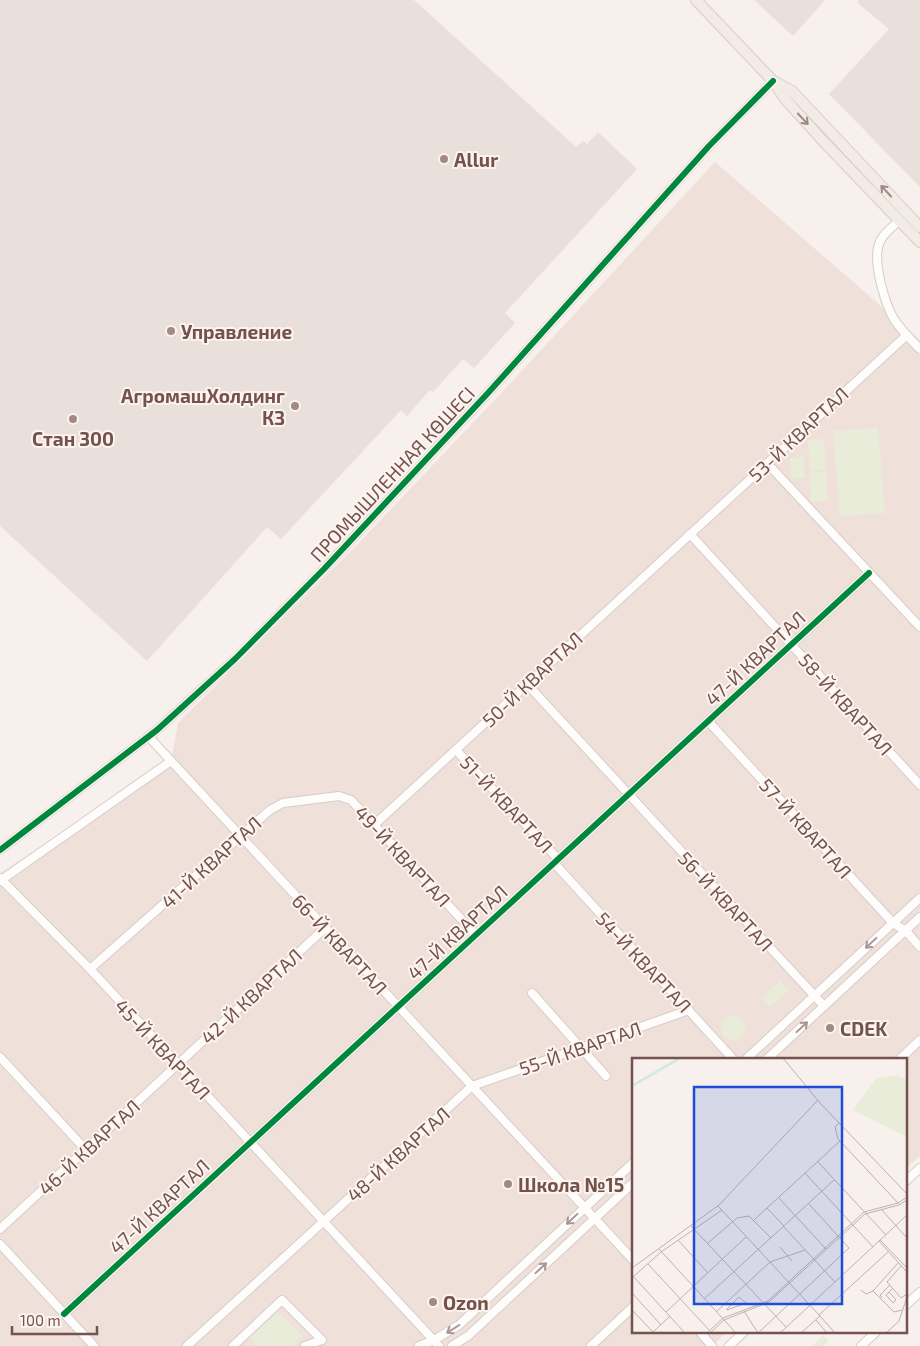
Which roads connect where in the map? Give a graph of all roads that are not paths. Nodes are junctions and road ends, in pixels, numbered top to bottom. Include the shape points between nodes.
1 (696, 0) edge
2 (773, 81) junction
3 (903, 216) junction
4 (920, 227) edge
5 (920, 242) edge
6 (906, 334) junction
7 (920, 349) edge
8 (767, 463) junction
9 (690, 534) junction
10 (870, 573) junction
11 (920, 627) edge
12 (792, 644) junction
13 (527, 684) junction
14 (708, 721) junction
15 (148, 736) junction
16 (456, 750) junction
17 (171, 761) junction
18 (920, 785) edge
19 (628, 795) junction
20 (351, 800) joint
21 (374, 824) junction
22 (240, 836) junction
23 (0, 850) edge
24 (556, 861) junction
25 (0, 880) edge
26 (920, 898) edge
27 (920, 917) edge
28 (893, 923) junction
29 (325, 928) junction
30 (906, 931) junction
31 (476, 935) junction
32 (920, 947) edge
33 (90, 969) junction
34 (532, 993) dead end
35 (814, 996) junction
36 (398, 1006) junction
37 (824, 1006) junction
38 (688, 1010) junction
39 (920, 1040) edge
40 (581, 1048) junction
41 (0, 1057) edge
42 (732, 1058) edge
43 (747, 1058) edge
44 (768, 1058) edge
45 (901, 1058) edge
46 (178, 1064) junction
47 (606, 1076) dead end
48 (472, 1086) junction
49 (250, 1142) junction
50 (86, 1150) junction
51 (632, 1164) edge
52 (920, 1168) edge
53 (908, 1179) edge
54 (632, 1184) edge
55 (584, 1208) junction
56 (594, 1218) junction
57 (323, 1221) junction
58 (0, 1229) edge
59 (0, 1244) edge
60 (632, 1259) edge
61 (509, 1278) junction
62 (519, 1288) junction
63 (920, 1292) edge
64 (908, 1302) edge
65 (632, 1308) edge
66 (64, 1314) junction
67 (702, 1334) edge
68 (742, 1334) edge
69 (874, 1334) edge
70 (437, 1343) edge
71 (94, 1346) edge
72 (187, 1346) edge
73 (233, 1346) edge
74 (305, 1346) edge
75 (419, 1346) edge
76 (452, 1346) edge
77 (591, 1346) edge
78 (712, 1346) edge
79 (729, 1346) edge
80 (861, 1346) edge

1 - 2 main road
2 - 3 main road via 785,99
2 - 15 street, ПРОМЫШЛЕННАЯ КӨШЕСІ via 709,146 493,388 324,569 235,659
3 - 4 main road
3 - 5 main road
3 - 6 street via 884,235 878,247 878,262 886,302
6 - 7 street
6 - 8 street, 53-Й КВАРТАЛ
8 - 9 street, 53-Й КВАРТАЛ
8 - 10 street
9 - 12 street, 58-Й КВАРТАЛ
9 - 13 street, 50-Й КВАРТАЛ
10 - 11 street
10 - 12 street, 47-Й КВАРТАЛ
12 - 14 street, 47-Й КВАРТАЛ
12 - 18 street, 58-Й КВАРТАЛ
13 - 16 street, 50-Й КВАРТАЛ
13 - 19 street, 56-Й КВАРТАЛ
14 - 19 street, 47-Й КВАРТАЛ
14 - 28 street, 57-Й КВАРТАЛ
15 - 17 street, 66-Й КВАРТАЛ
15 - 23 street, ПРОМЫШЛЕННАЯ КӨШЕСІ
16 - 21 street, 50-Й КВАРТАЛ
16 - 24 street, 51-Й КВАРТАЛ
17 - 22 street, 66-Й КВАРТАЛ
17 - 25 street
19 - 24 street, 47-Й КВАРТАЛ
19 - 35 street, 56-Й КВАРТАЛ
20 - 21 street, 49-Й КВАРТАЛ
20 - 22 street, 41-Й КВАРТАЛ via 339,796 283,803
21 - 31 street, 49-Й КВАРТАЛ
22 - 29 street, 66-Й КВАРТАЛ
22 - 33 street, 41-Й КВАРТАЛ
24 - 31 street, 47-Й КВАРТАЛ
24 - 38 street, 54-Й КВАРТАЛ
25 - 33 street, 45-Й КВАРТАЛ
26 - 28 street
27 - 30 street
28 - 30 street, 57-Й КВАРТАЛ
28 -> 35 street
29 - 36 street, 66-Й КВАРТАЛ
29 - 46 street, 42-Й КВАРТАЛ
30 - 32 street, 57-Й КВАРТАЛ
30 - 37 street
31 - 36 street, 47-Й КВАРТАЛ
33 - 46 street, 45-Й КВАРТАЛ
34 - 40 street
35 - 37 street, 56-Й КВАРТАЛ
35 - 43 street
36 - 48 street, 66-Й КВАРТАЛ
36 - 49 street, 47-Й КВАРТАЛ
44 -> 37 street
38 - 40 street, 55-Й КВАРТАЛ
38 - 42 street, 54-Й КВАРТАЛ
39 - 45 street
40 - 47 street
40 - 48 street, 55-Й КВАРТАЛ
41 - 50 street
46 - 49 street, 45-Й КВАРТАЛ
46 - 50 street, 46-Й КВАРТАЛ
48 - 55 street, 66-Й КВАРТАЛ
48 - 57 street, 48-Й КВАРТАЛ
49 - 57 street, 45-Й КВАРТАЛ
49 - 66 street, 47-Й КВАРТАЛ
50 - 58 street, 46-Й КВАРТАЛ
51 - 55 street
52 - 53 street
54 - 56 street
55 - 56 street, 66-Й КВАРТАЛ
55 -> 61 street
56 - 60 street, 66-Й КВАРТАЛ
62 -> 56 street
57 - 70 street, 45-Й КВАРТАЛ
57 - 72 street
59 - 66 street
61 - 62 street
61 -> 70 street
62 - 76 street via 468,1336
63 - 64 street
65 - 77 street
66 - 71 street
67 - 78 street
68 - 79 street
69 - 80 street
70 - 75 street
73 - 74 street via 282,1300 322,1340

